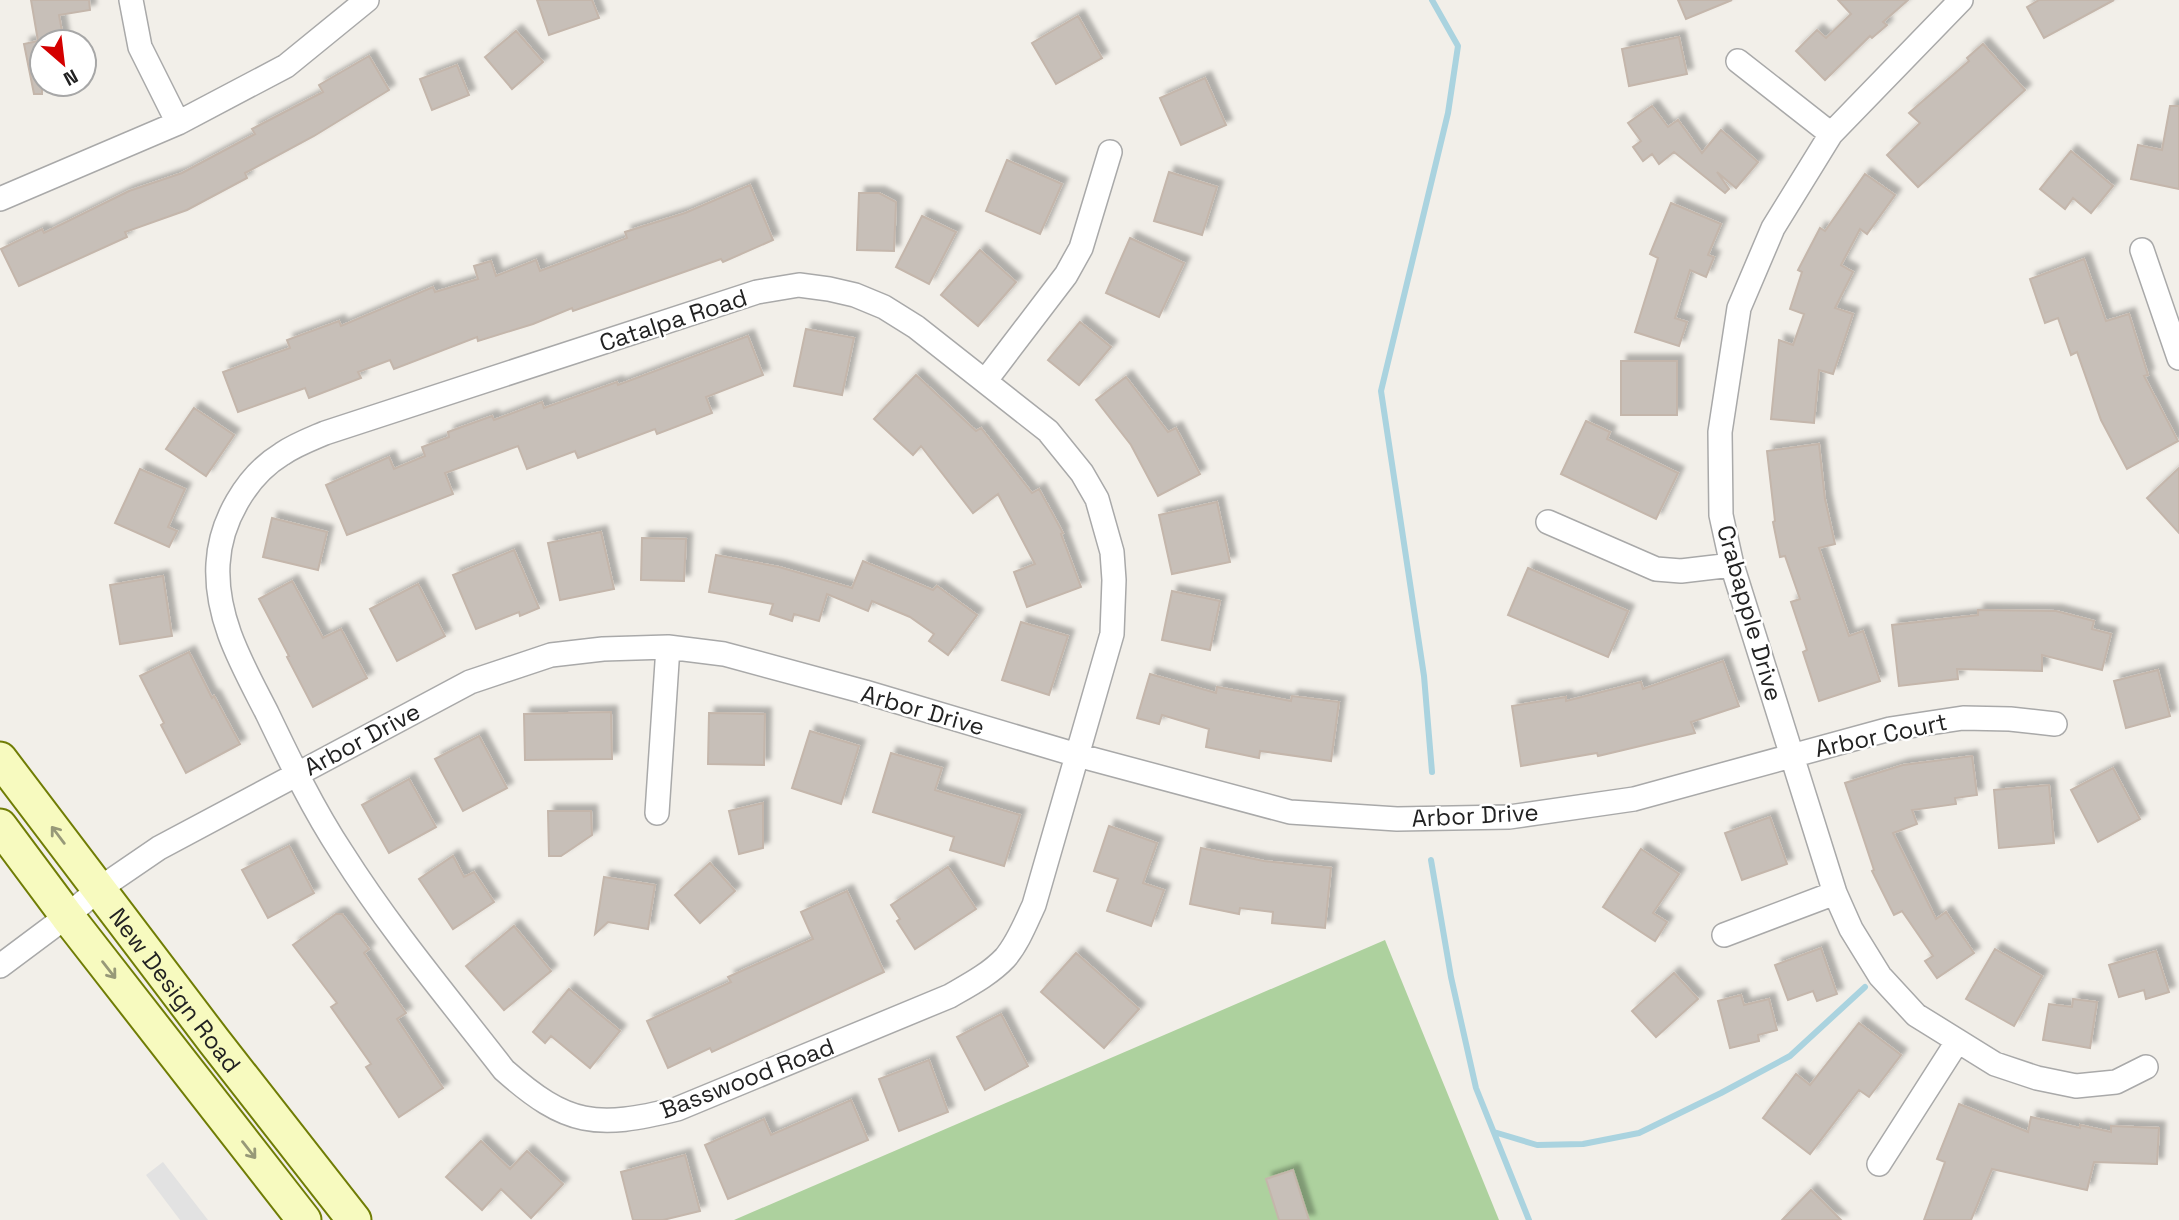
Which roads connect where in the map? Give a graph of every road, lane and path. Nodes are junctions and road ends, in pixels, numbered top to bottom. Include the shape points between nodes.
1 (131, 0) edge
2 (367, 0) edge
3 (1961, 0) edge
4 (1738, 61) dead end
5 (178, 123) junction
6 (1831, 134) junction
7 (1110, 152) dead end
8 (0, 200) edge
9 (2142, 250) dead end
10 (2179, 358) edge
11 (986, 380) junction
12 (1548, 522) dead end
13 (1732, 565) junction
14 (668, 647) junction
15 (2054, 724) dead end
16 (1077, 755) junction
17 (1792, 755) junction
18 (0, 759) edge
19 (296, 774) junction
20 (657, 813) dead end
21 (0, 827) edge
22 (99, 889) junction
23 (1835, 893) junction
24 (67, 916) junction
25 (1724, 935) dead end
26 (0, 966) edge
27 (1957, 1042) junction
28 (2146, 1067) dead end
29 (1879, 1164) dead end
30 (304, 1220) edge
31 (354, 1220) edge

1 - 5 street via 140,47
2 - 5 street via 286,66
3 - 6 street, Crabapple Drive
4 - 6 street
5 - 8 street
6 - 13 street, Crabapple Drive via 1773,228 1739,308 1720,432 1721,515
7 - 11 street via 1081,248 1066,275
9 - 10 street
11 - 16 street, Catalpa Road via 1048,431 1065,451 1097,499 1106,524 1114,580 1112,634
11 - 19 street, Catalpa Road via 884,307 855,295 799,285 757,292 325,433 282,454 251,481 229,515 218,562 219,602 235,649
12 - 13 street via 1656,569
13 - 17 street, Crabapple Drive
14 - 16 street, Arbor Drive via 737,658
14 - 19 street, Arbor Drive via 551,656 470,682
14 - 20 street
15 - 17 street, Arbor Court via 1962,718 1890,729
16 - 17 street, Arbor Drive via 1290,812 1397,820 1509,817 1634,799
16 - 19 street, Basswood Road via 1034,905 1005,958 980,978 950,996 677,1109 609,1121 576,1118 554,1109 504,1070 371,897
17 - 23 street, Crabapple Drive
22 -> 18 main road, New Design Road
19 - 22 street, Arbor Drive via 159,848
21 - 24 main road, New Design Road
22 - 24 street, Arbor Drive
22 - 31 main road, New Design Road
23 - 25 street
23 - 27 street, Crabapple Drive via 1880,976 1916,1015
24 - 26 street, Arbor Drive
24 -> 30 main road, New Design Road
27 - 28 street, Crabapple Drive via 1995,1064 2077,1086 2116,1082
27 - 29 street

